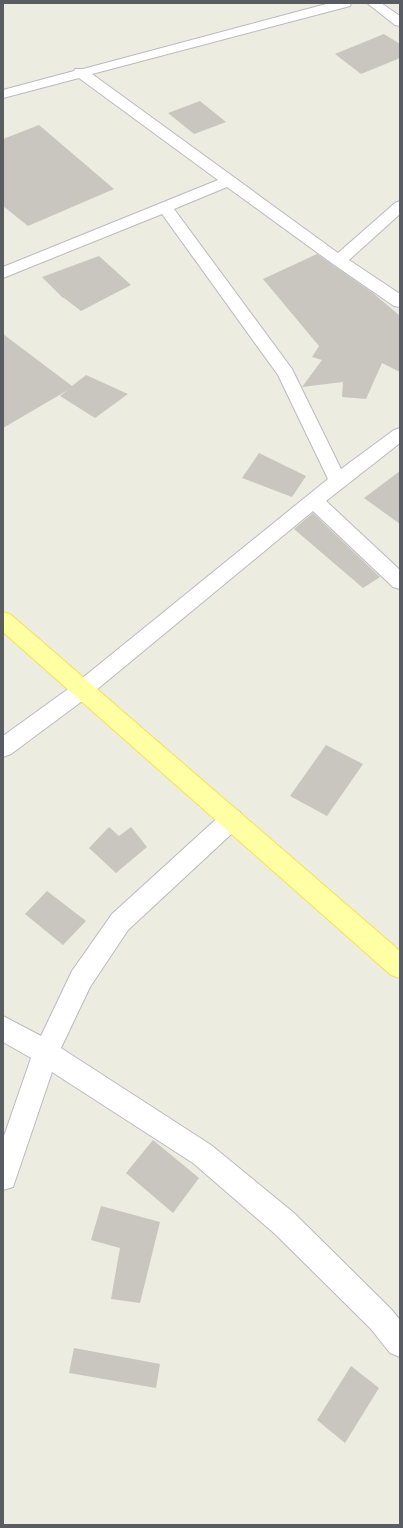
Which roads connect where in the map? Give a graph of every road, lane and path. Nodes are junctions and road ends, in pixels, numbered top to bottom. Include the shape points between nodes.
1 (345, 3) edge
2 (373, 3) edge
3 (400, 22) edge
4 (80, 72) junction
5 (3, 94) edge
6 (228, 181) junction
7 (400, 206) edge
8 (166, 207) junction
9 (339, 261) junction
10 (3, 273) edge
11 (400, 302) edge
12 (400, 434) edge
13 (338, 481) junction
14 (314, 501) junction
15 (400, 582) edge
16 (3, 620) edge
17 (82, 690) junction
18 (3, 748) edge
19 (232, 819) junction
20 (400, 967) edge
21 (3, 1028) edge
22 (46, 1053) junction
23 (3, 1177) edge
24 (400, 1343) edge

1 - 4 street
2 - 3 street
4 - 5 street
4 - 6 street
6 - 8 street
6 - 9 street
7 - 9 street
8 - 10 street
8 - 13 street via 286,373
9 - 11 street
12 - 13 street
13 - 14 street
14 - 15 street
14 - 17 street
16 - 17 main road
17 - 18 street
17 - 19 main road
19 - 20 main road
19 - 22 street via 120,922 82,979
21 - 22 street
22 - 23 street
22 - 24 street via 208,1159 284,1223 381,1319

